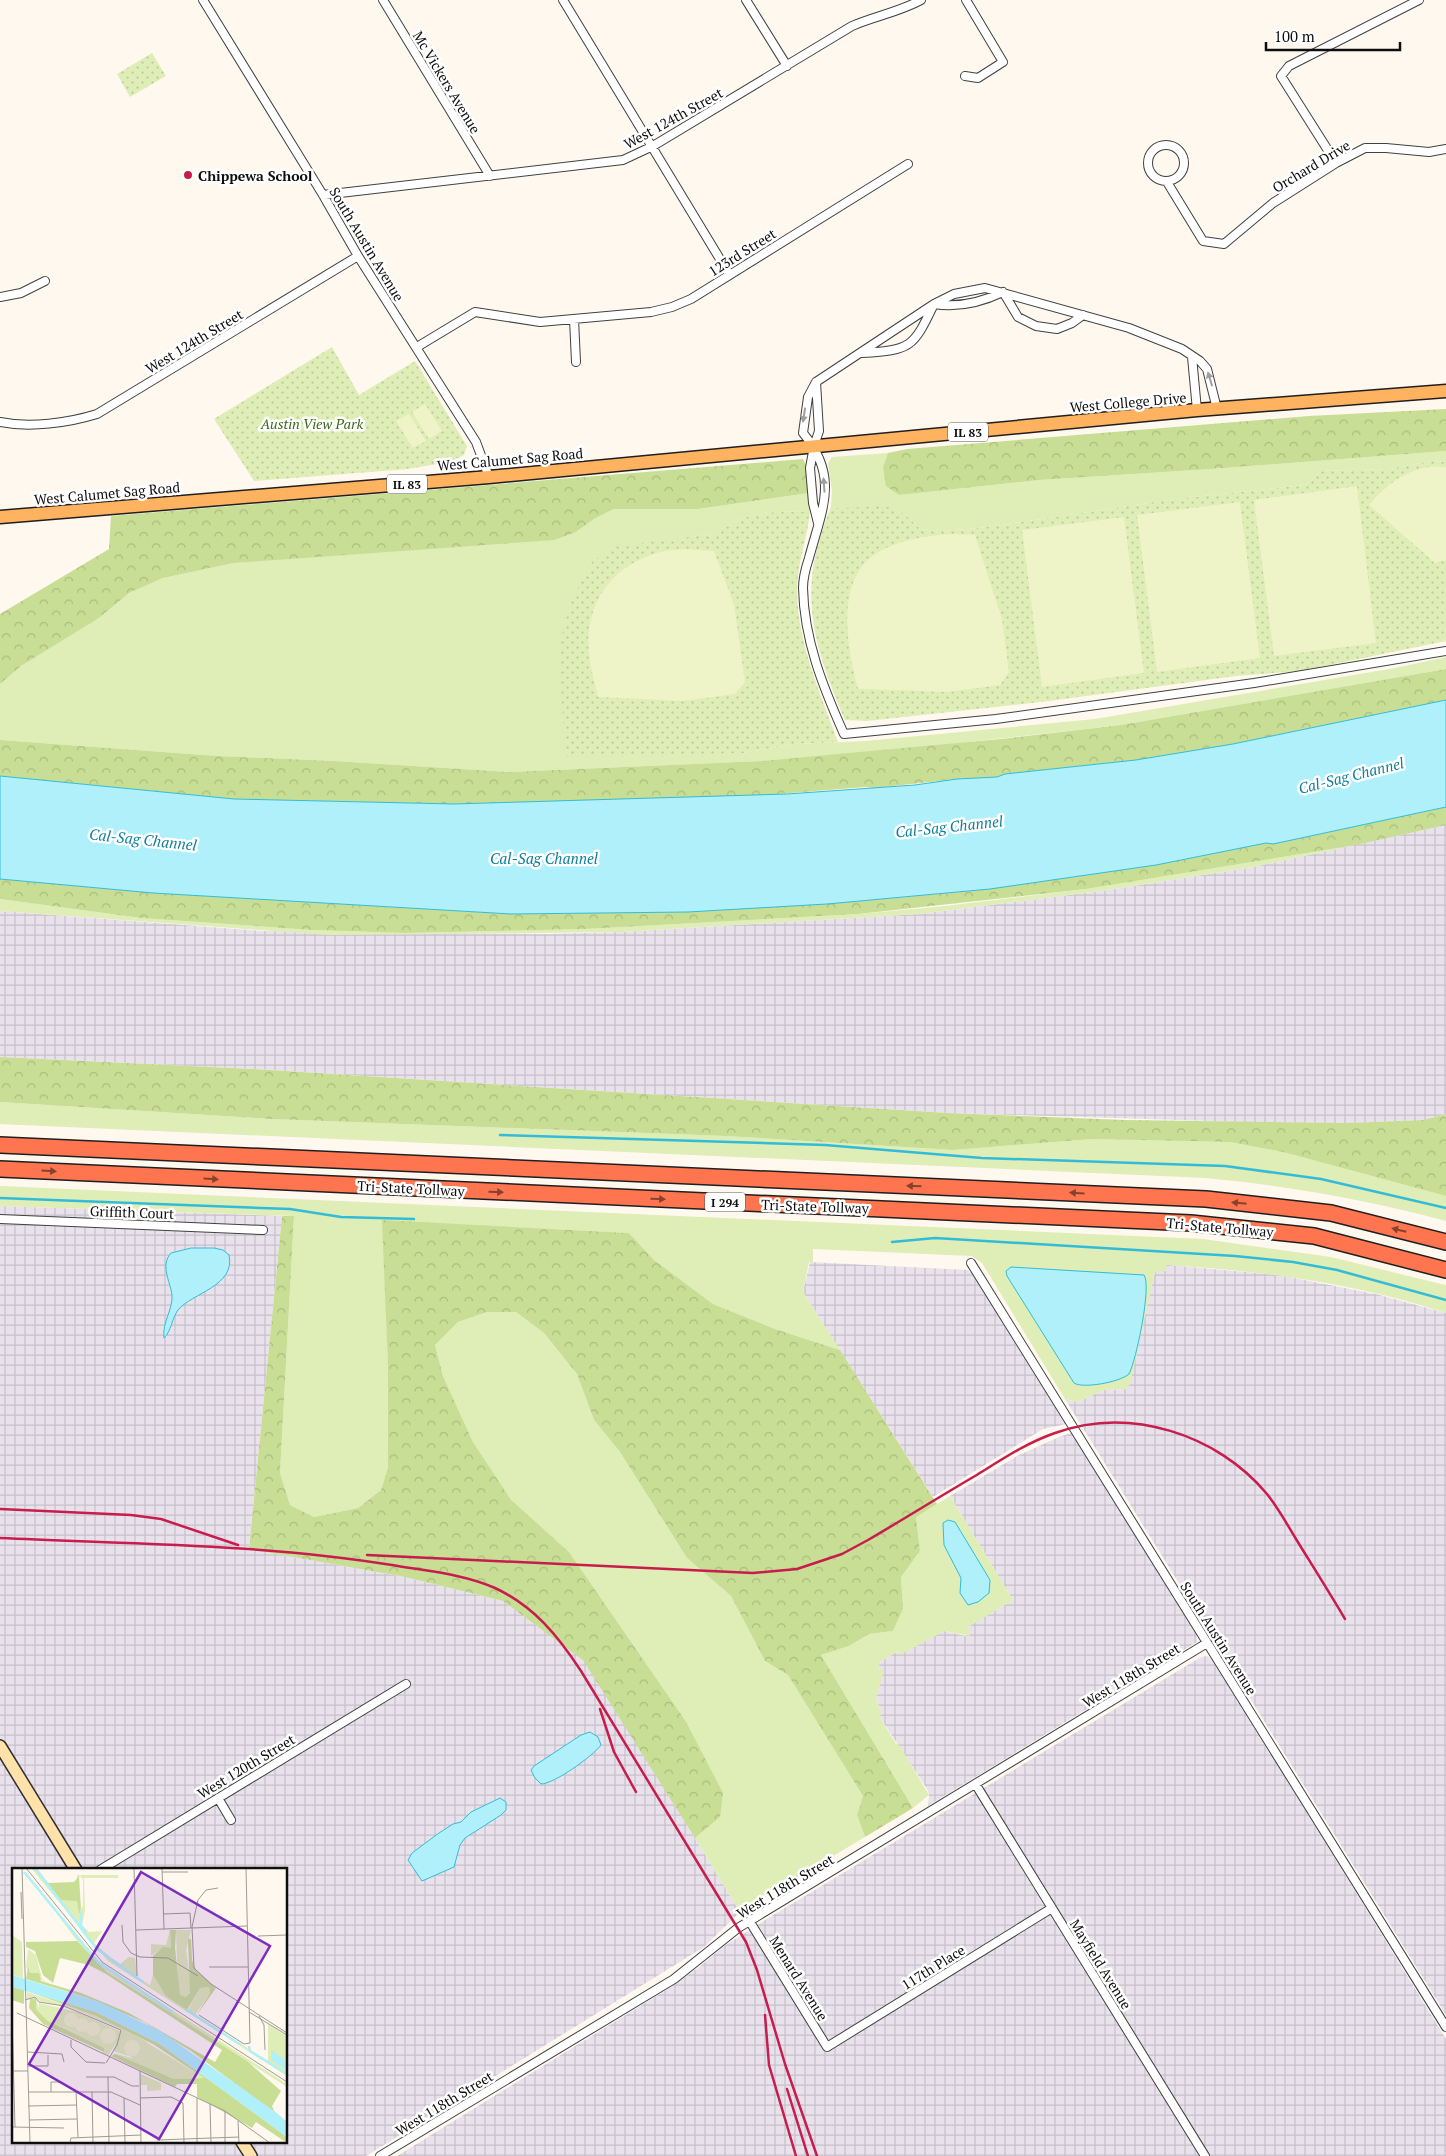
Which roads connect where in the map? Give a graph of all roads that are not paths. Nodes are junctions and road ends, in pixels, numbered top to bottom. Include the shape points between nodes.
1 (203, 0) edge
2 (383, 0) edge
3 (563, 0) edge
4 (746, 0) edge
5 (921, 0) edge
6 (966, 0) edge
7 (1418, 0) edge
8 (787, 66) junction
9 (965, 76) dead end
10 (653, 146) junction
11 (1446, 149) edge
12 (1336, 163) junction
13 (908, 164) dead end
14 (490, 176) junction
15 (1167, 182) junction
16 (323, 195) junction
17 (358, 256) junction
18 (729, 274) junction
19 (45, 281) dead end
20 (1003, 292) junction
21 (0, 297) edge
22 (934, 304) junction
23 (1083, 315) junction
24 (574, 319) junction
25 (417, 347) junction
26 (860, 353) junction
27 (1192, 357) junction
28 (576, 362) dead end
29 (816, 382) junction
30 (1446, 391) edge
31 (1217, 408) junction
32 (1197, 410) junction
33 (0, 422) edge
34 (814, 446) junction
35 (489, 477) junction
36 (0, 517) edge
37 (818, 524) junction
38 (1446, 650) edge
39 (0, 1145) edge
40 (0, 1169) edge
41 (0, 1219) edge
42 (263, 1230) dead end
43 (1446, 1242) edge
44 (971, 1263) dead end
45 (1446, 1270) edge
46 (1207, 1643) junction
47 (406, 1684) dead end
48 (0, 1746) edge
49 (976, 1785) junction
50 (218, 1798) junction
51 (231, 1820) dead end
52 (75, 1868) edge
53 (103, 1868) edge
54 (1052, 1908) junction
55 (750, 1922) junction
56 (1446, 2027) edge
57 (827, 2047) joint
58 (243, 2144) edge
59 (251, 2156) edge
60 (380, 2156) edge
61 (1205, 2156) edge

1 - 16 street, South Austin Avenue
2 - 14 street, Mc Vickers Avenue
3 - 10 street
4 - 8 street
5 - 8 street, West 124th Street via 902,10 852,26
6 - 9 street via 1003,62 978,78
7 - 12 street via 1289,66 1281,76
8 - 10 street, West 124th Street
10 - 14 street, West 124th Street via 623,160
10 - 18 street
11 - 12 street, Orchard Drive via 1429,152 1365,148
12 - 15 street, Orchard Drive via 1273,203 1224,244 1204,241
13 - 18 street, 123rd Street
14 - 16 street, West 124th Street
15 - 15 street via 1179,177 1185,166 1182,154 1166,145 1155,148 1148,164 1156,178
16 - 17 street, South Austin Avenue
17 - 25 street, South Austin Avenue
17 - 33 street, West 124th Street via 97,414 34,424
18 - 24 street, 123rd Street via 691,299 672,307
19 - 21 street via 21,293
20 - 22 street via 974,303
20 - 22 street via 970,289
20 - 23 street
20 - 23 street via 1018,317 1036,326 1057,329
22 - 26 street
22 - 26 street via 912,344 891,351
23 - 27 street via 1129,328 1182,349
24 - 25 street, 123rd Street via 540,322 475,312
24 - 28 street
25 - 35 street, South Austin Avenue via 476,442
26 - 29 street
31 -> 27 street via 1207,369
27 - 32 street
29 - 34 street via 819,431
29 -> 34 street via 808,397 802,433
30 - 31 main road, West College Drive / IL 83
31 - 32 main road, West College Drive / IL 83
32 - 34 main road, West College Drive / IL 83
34 - 35 main road, West Calumet Sag Road / IL 83
34 - 37 street via 810,468
37 -> 34 street via 825,504 825,486 823,468
35 - 36 main road, West Calumet Sag Road / IL 83
37 - 38 street via 803,586 807,634 825,691 844,734 1016,717 1254,684
43 -> 39 highway, Tri-State Tollway / I 294 via 1331,1212 1206,1199
40 -> 45 highway, Tri-State Tollway / I 294 via 1191,1223 1314,1236
41 - 42 street, Griffith Court
44 - 46 street, South Austin Avenue
46 - 49 street, West 118th Street
46 - 56 street, South Austin Avenue
47 - 50 street, West 120th Street
48 - 52 street
49 - 54 street, Mayfield Avenue
49 - 55 street, West 118th Street
50 - 51 street
50 - 53 street, West 120th Street
54 - 57 street, 117th Place
54 - 61 street, Mayfield Avenue
55 - 57 street, Menard Avenue
55 - 60 street, West 118th Street via 674,1978
58 - 59 street

